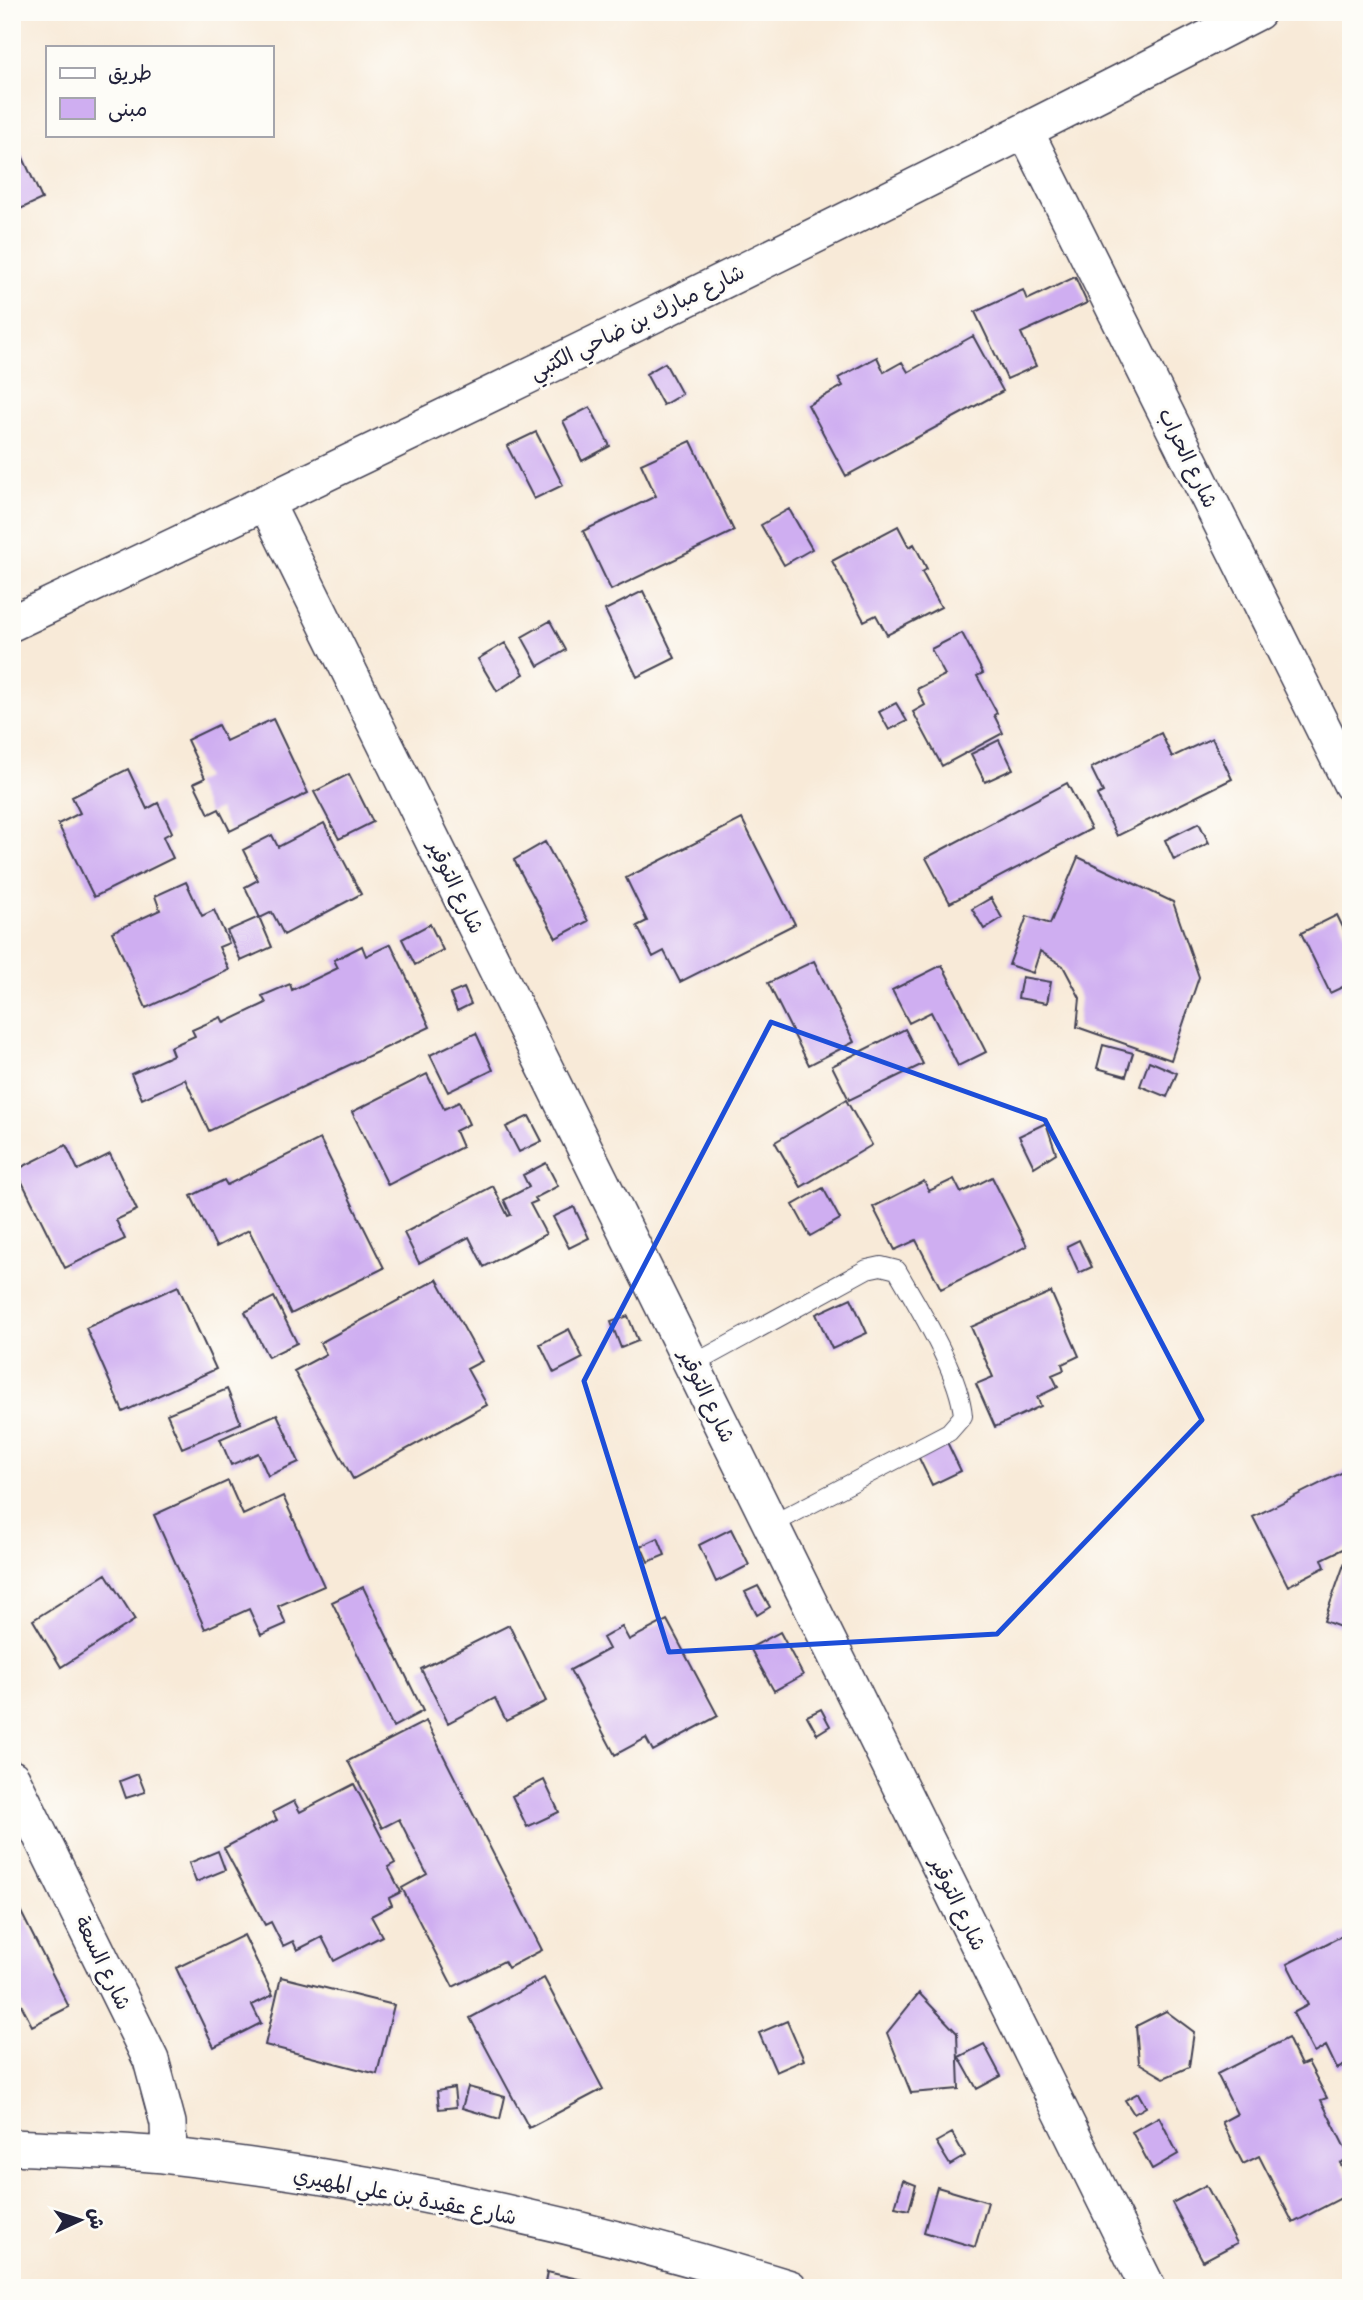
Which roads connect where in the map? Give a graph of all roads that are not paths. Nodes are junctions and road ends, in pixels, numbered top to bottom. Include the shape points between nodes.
1 (1258, 12) edge
2 (1026, 132) junction
3 (266, 503) junction
4 (12, 623) edge
5 (1351, 784) edge
6 (692, 1365) junction
7 (771, 1525) junction
8 (12, 1778) edge
9 (12, 2147) edge
10 (169, 2155) junction
11 (790, 2288) edge
12 (1148, 2288) edge

1 - 2 street, شارع مبارك بن ضاحي الكتبي
2 - 3 street, شارع مبارك بن ضاحي الكتبي
2 - 5 street, شارع الحراب
3 - 4 street, شارع مبارك بن ضاحي الكتبي
3 - 6 street, شارع التوقير
6 - 7 street, شارع التوقير
6 - 7 lane via 867,1269 881,1266 897,1270 926,1321 962,1401 963,1416 949,1432
7 - 12 street, شارع التوقير
8 - 10 street, شارع السعة via 151,2060 168,2123
9 - 10 street, شارع عقيدة بن علي المهيري
10 - 11 street, شارع عقيدة بن علي المهيري via 400,2190 671,2251

